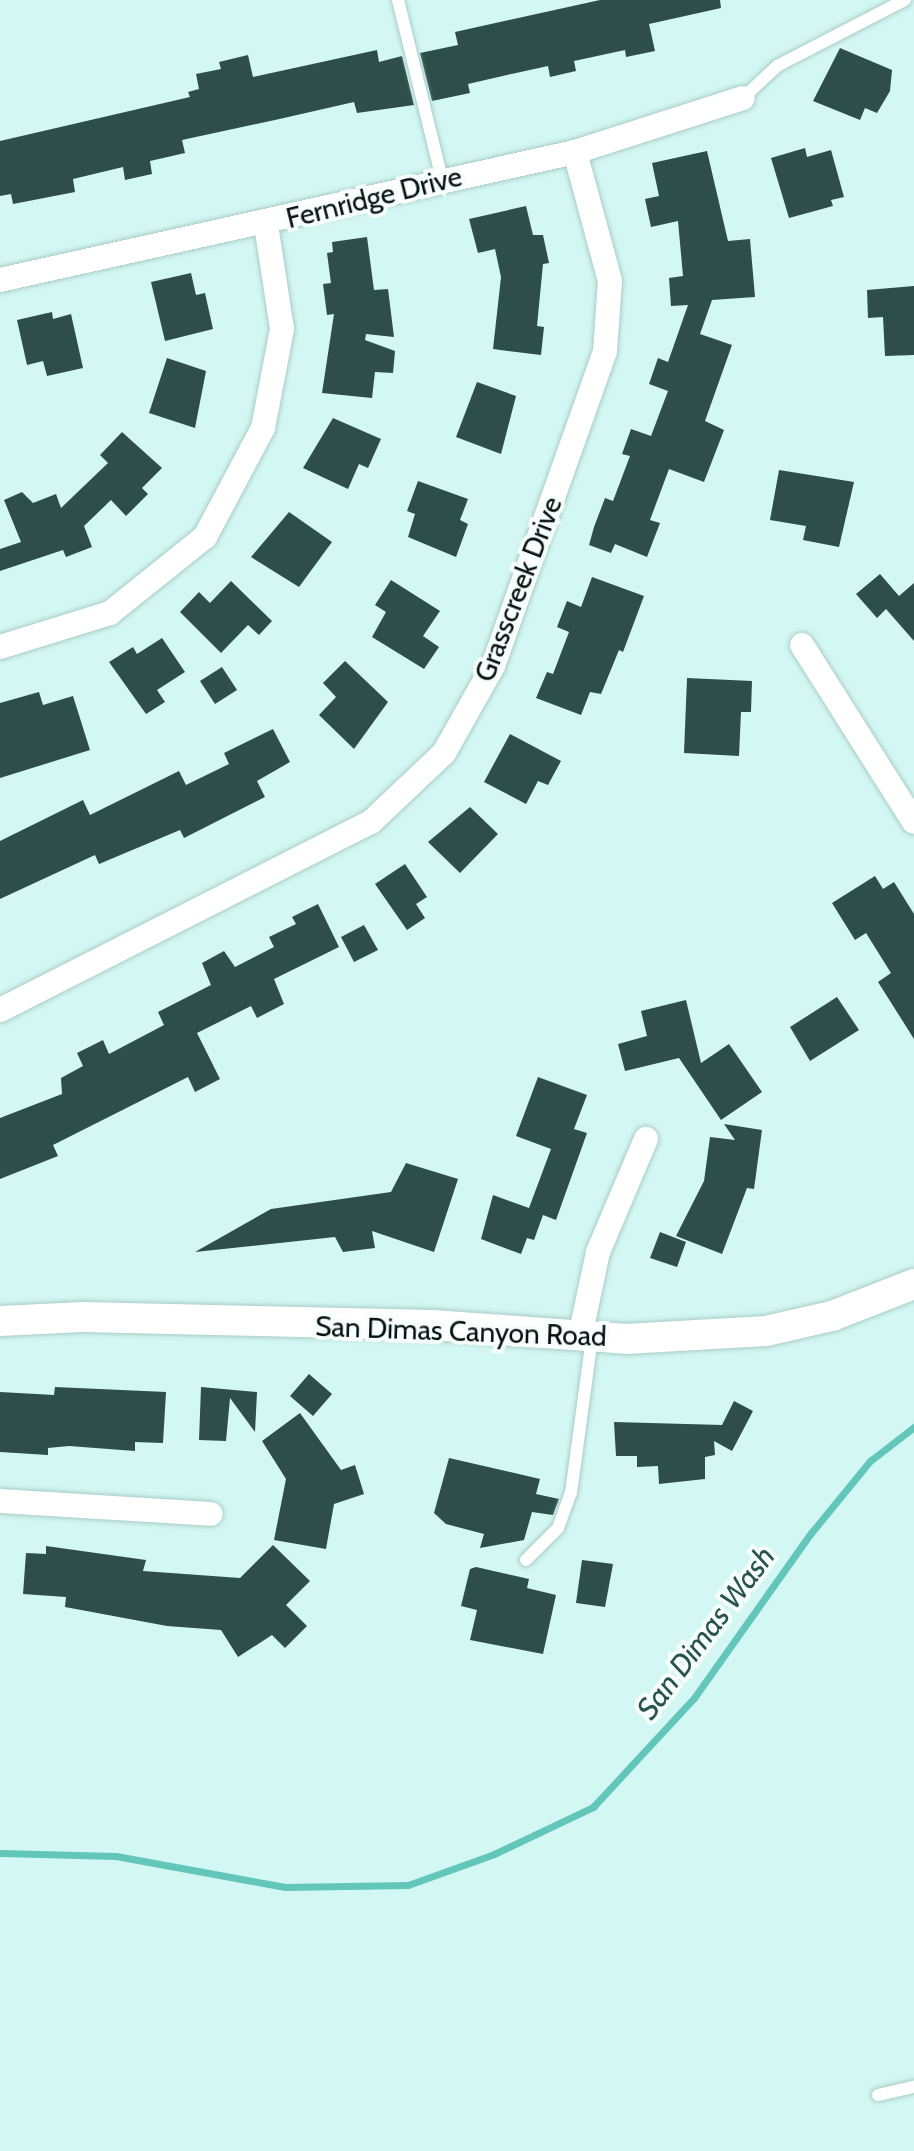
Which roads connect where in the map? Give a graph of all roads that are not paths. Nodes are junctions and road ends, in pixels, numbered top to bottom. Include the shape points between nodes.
1 (398, 0) edge
2 (905, 0) edge
3 (743, 98) joint
4 (575, 152) junction
5 (442, 179) junction
6 (266, 224) junction
7 (0, 280) edge
8 (802, 645) dead end
9 (0, 647) edge
10 (914, 822) edge
11 (0, 1010) edge
12 (646, 1139) dead end
13 (914, 1284) edge
14 (0, 1321) edge
15 (587, 1333) junction
16 (0, 1501) edge
17 (211, 1514) dead end
18 (526, 1560) dead end
19 (914, 2087) edge
20 (878, 2095) dead end

1 - 5 lane
2 - 3 lane via 777,66
3 - 4 street, Fernridge Drive
4 - 5 street, Fernridge Drive
4 - 11 street, Grasscreek Drive via 610,281 605,351 493,666 444,753 371,822
5 - 6 street, Fernridge Drive
6 - 7 street, Fernridge Drive
6 - 9 street via 282,329 263,428 205,537 110,613
8 - 10 street
12 - 15 street via 598,1252
13 - 15 street, San Dimas Canyon Road via 832,1316 766,1331 626,1339
14 - 15 street, San Dimas Canyon Road via 83,1317
15 - 18 lane via 571,1493 558,1528
16 - 17 street
19 - 20 lane

